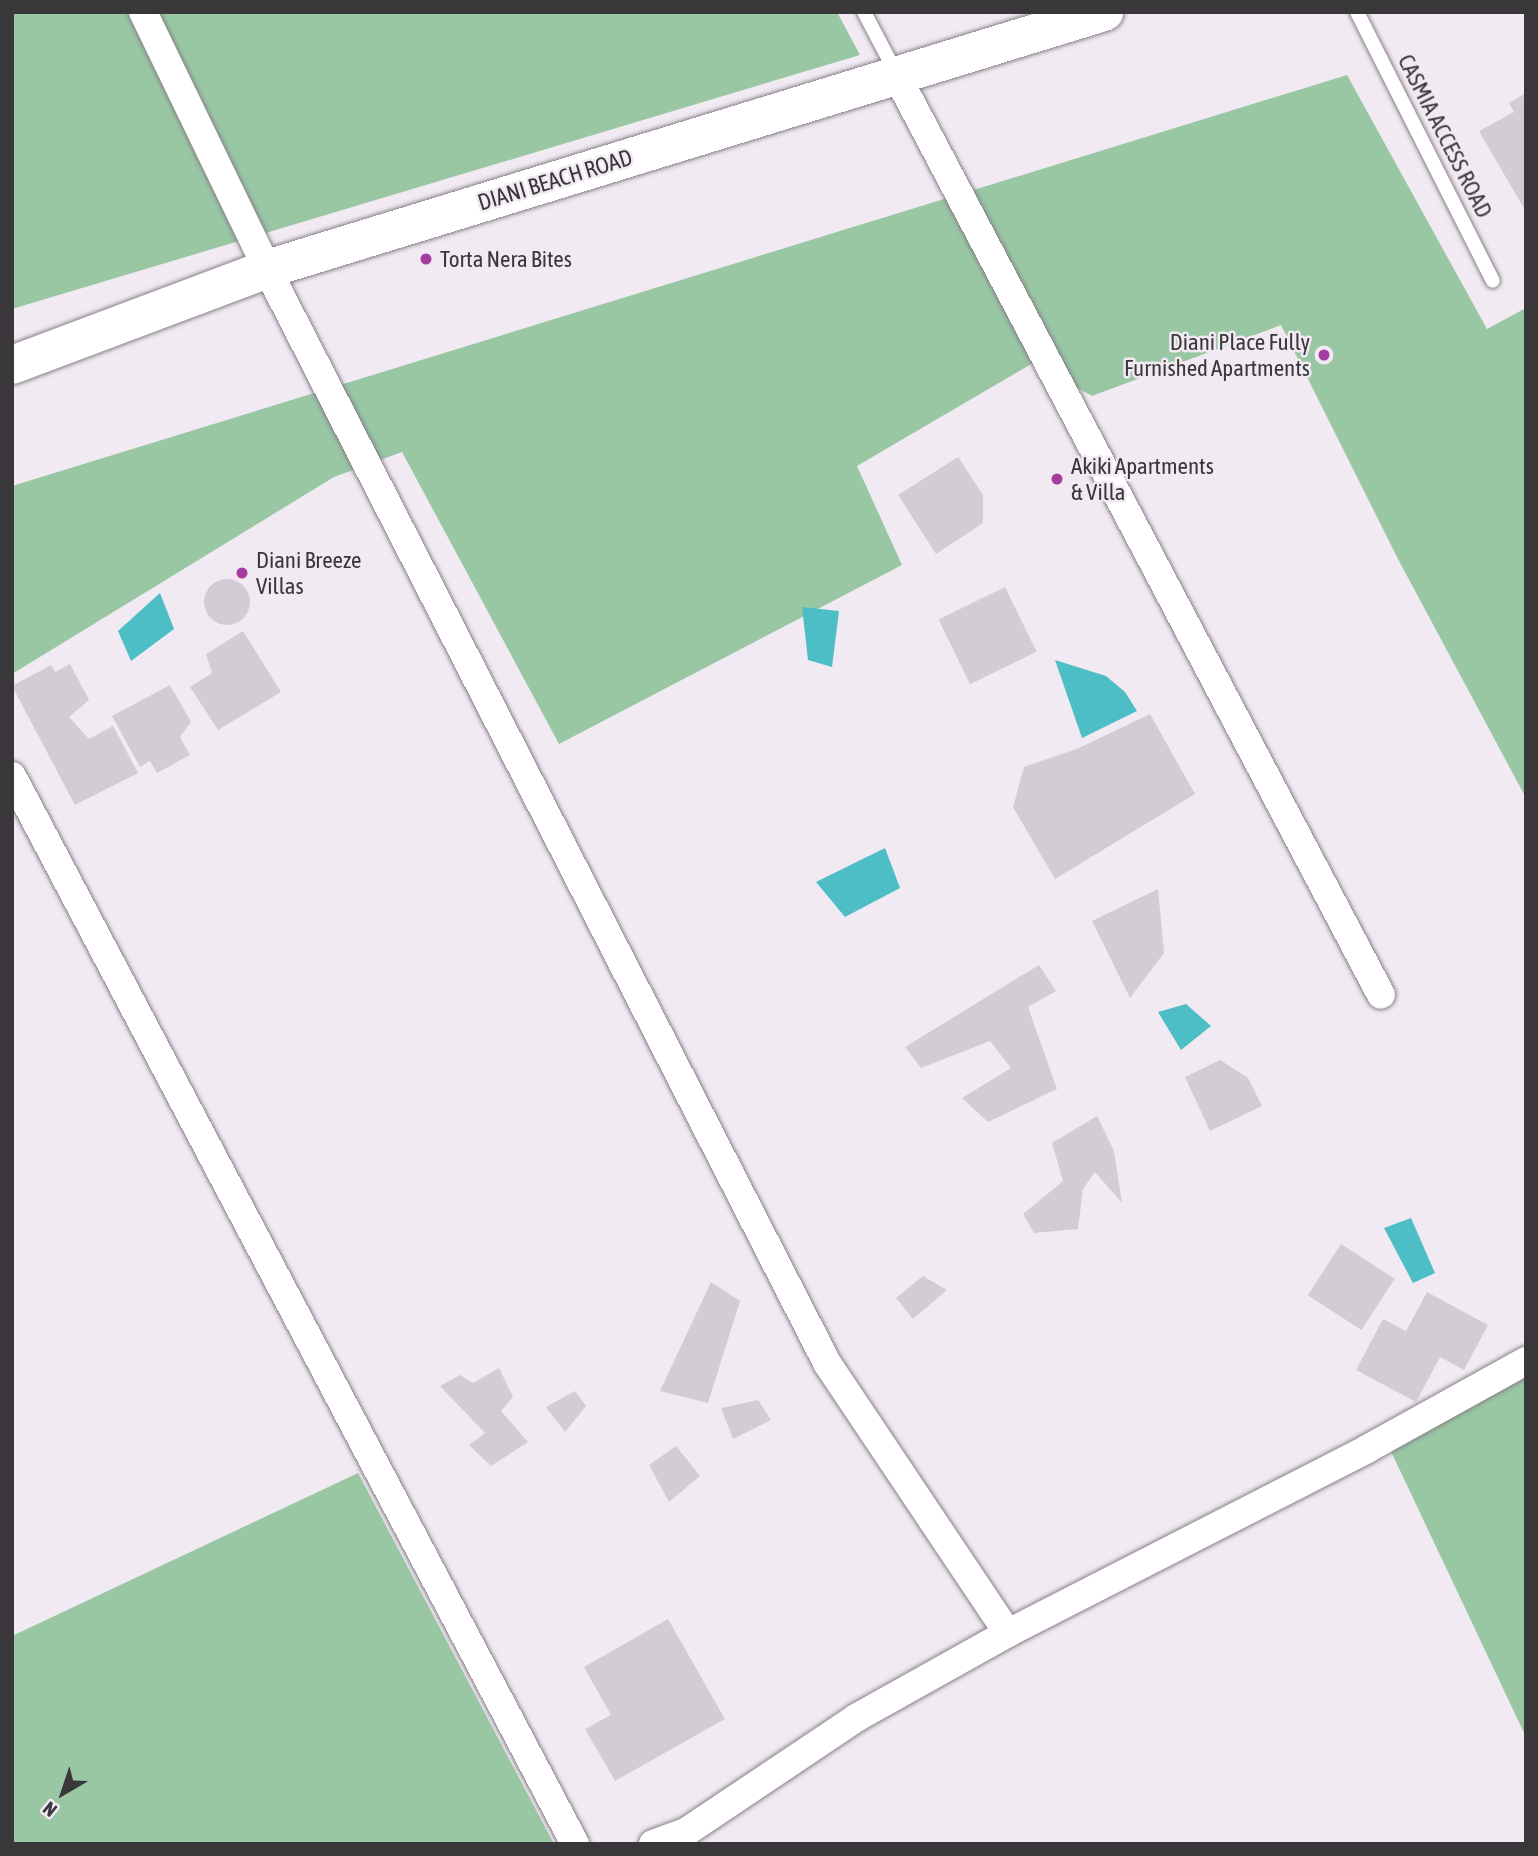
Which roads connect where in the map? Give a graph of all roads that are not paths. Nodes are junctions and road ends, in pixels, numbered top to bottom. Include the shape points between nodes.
1 (143, 12) edge
2 (864, 12) edge
3 (1104, 12) edge
4 (1357, 12) edge
5 (898, 78) junction
6 (267, 270) junction
7 (1493, 281) dead end
8 (12, 365) edge
9 (12, 776) edge
10 (1381, 995) dead end
11 (1526, 1362) edge
12 (1008, 1633) junction
13 (575, 1844) edge
14 (653, 1844) edge

1 - 6 street
2 - 5 lane
3 - 5 main road, DIANI BEACH ROAD
4 - 7 lane, CASMIA ACCESS ROAD
5 - 6 main road, DIANI BEACH ROAD
5 - 10 street
6 - 8 main road, DIANI BEACH ROAD
6 - 12 street via 827,1363
9 - 13 street
11 - 12 street
12 - 14 street via 856,1718 686,1832

